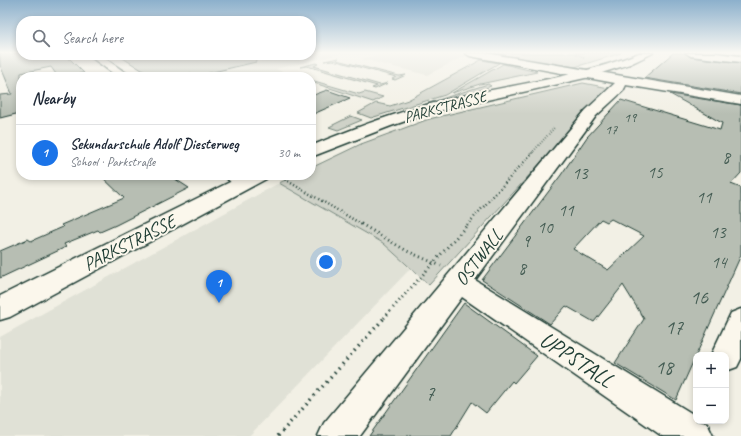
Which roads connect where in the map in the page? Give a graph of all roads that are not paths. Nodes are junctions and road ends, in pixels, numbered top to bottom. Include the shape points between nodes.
1 (579, 73) edge
2 (583, 74) junction
3 (623, 80) junction
4 (741, 100) edge
5 (316, 150) edge
6 (240, 180) edge
7 (458, 284) junction
8 (0, 309) edge
9 (741, 321) edge
10 (728, 352) edge
11 (699, 424) edge
12 (337, 436) edge
13 (694, 436) edge

1 - 2 street
2 - 3 street
2 - 5 street, PARKSTRASSE via 443,105 371,128
3 - 4 street
3 - 7 street, OSTWALL via 591,113
6 - 8 street, PARKSTRASSE
7 - 12 street, OSTWALL
7 - 13 street, UPPSTALL via 475,292
9 - 10 street
11 - 13 street

